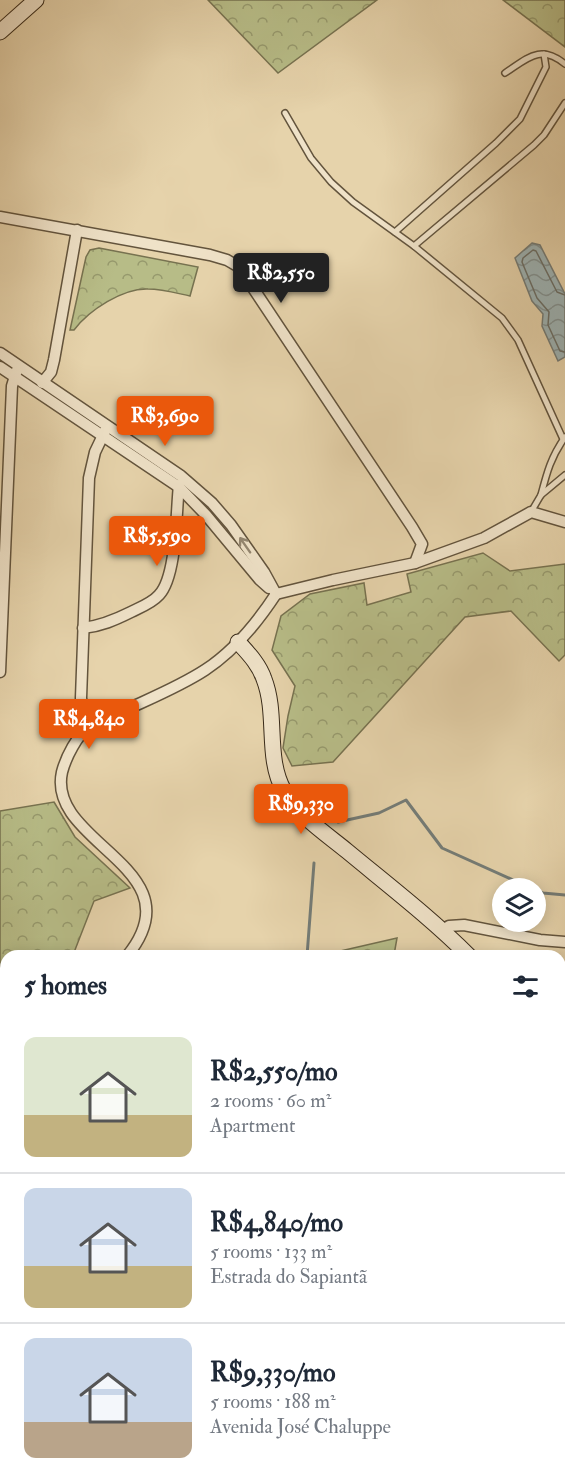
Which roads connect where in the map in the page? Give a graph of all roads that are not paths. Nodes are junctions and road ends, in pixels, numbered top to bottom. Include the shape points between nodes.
1 (36, 0) edge
2 (0, 32) edge
3 (544, 54) junction
4 (565, 64) edge
5 (506, 73) dead end
6 (565, 103) edge
7 (285, 113) dead end
8 (0, 218) edge
9 (76, 230) junction
10 (395, 232) junction
11 (414, 246) junction
12 (0, 353) edge
13 (0, 367) edge
14 (16, 372) junction
15 (42, 383) junction
16 (106, 431) junction
17 (564, 438) edge
18 (565, 475) edge
19 (180, 481) junction
20 (541, 495) junction
21 (531, 512) junction
22 (565, 522) edge
23 (416, 563) junction
24 (276, 594) junction
25 (83, 628) junction
26 (238, 642) junction
27 (0, 660) edge
28 (0, 672) edge
29 (89, 726) junction
30 (442, 930) junction
31 (565, 942) edge
32 (132, 950) edge
33 (461, 950) edge

1 - 2 street
3 - 4 lane via 554,55
3 - 5 lane via 529,56
3 - 10 lane via 546,67 520,119
6 - 11 lane via 534,145
7 - 10 lane via 311,158 331,182
8 - 9 street
9 - 15 street via 54,360
9 - 23 street via 210,255 239,267 412,527 422,544
10 - 11 lane
11 - 17 lane via 502,318 518,340
12 - 14 street
13 - 14 street
14 - 15 street
14 - 16 street
14 - 27 street via 12,386
15 - 16 street
16 - 19 street
16 - 25 street via 95,452 89,478
17 - 20 lane via 552,456
18 - 20 lane
19 - 24 street via 212,503 231,525
19 - 25 street via 171,569 160,594 115,620
20 - 21 lane
21 - 22 street
21 - 23 street via 484,538
23 - 24 street
24 - 26 street via 257,623
25 - 29 street via 81,698
26 - 29 street via 206,669
26 - 30 street via 264,679 274,761 294,806
27 - 28 street
29 - 32 street via 70,752 62,772 61,791 76,820 132,874 141,888 146,909 144,926
30 - 31 street via 464,925
30 - 33 street

